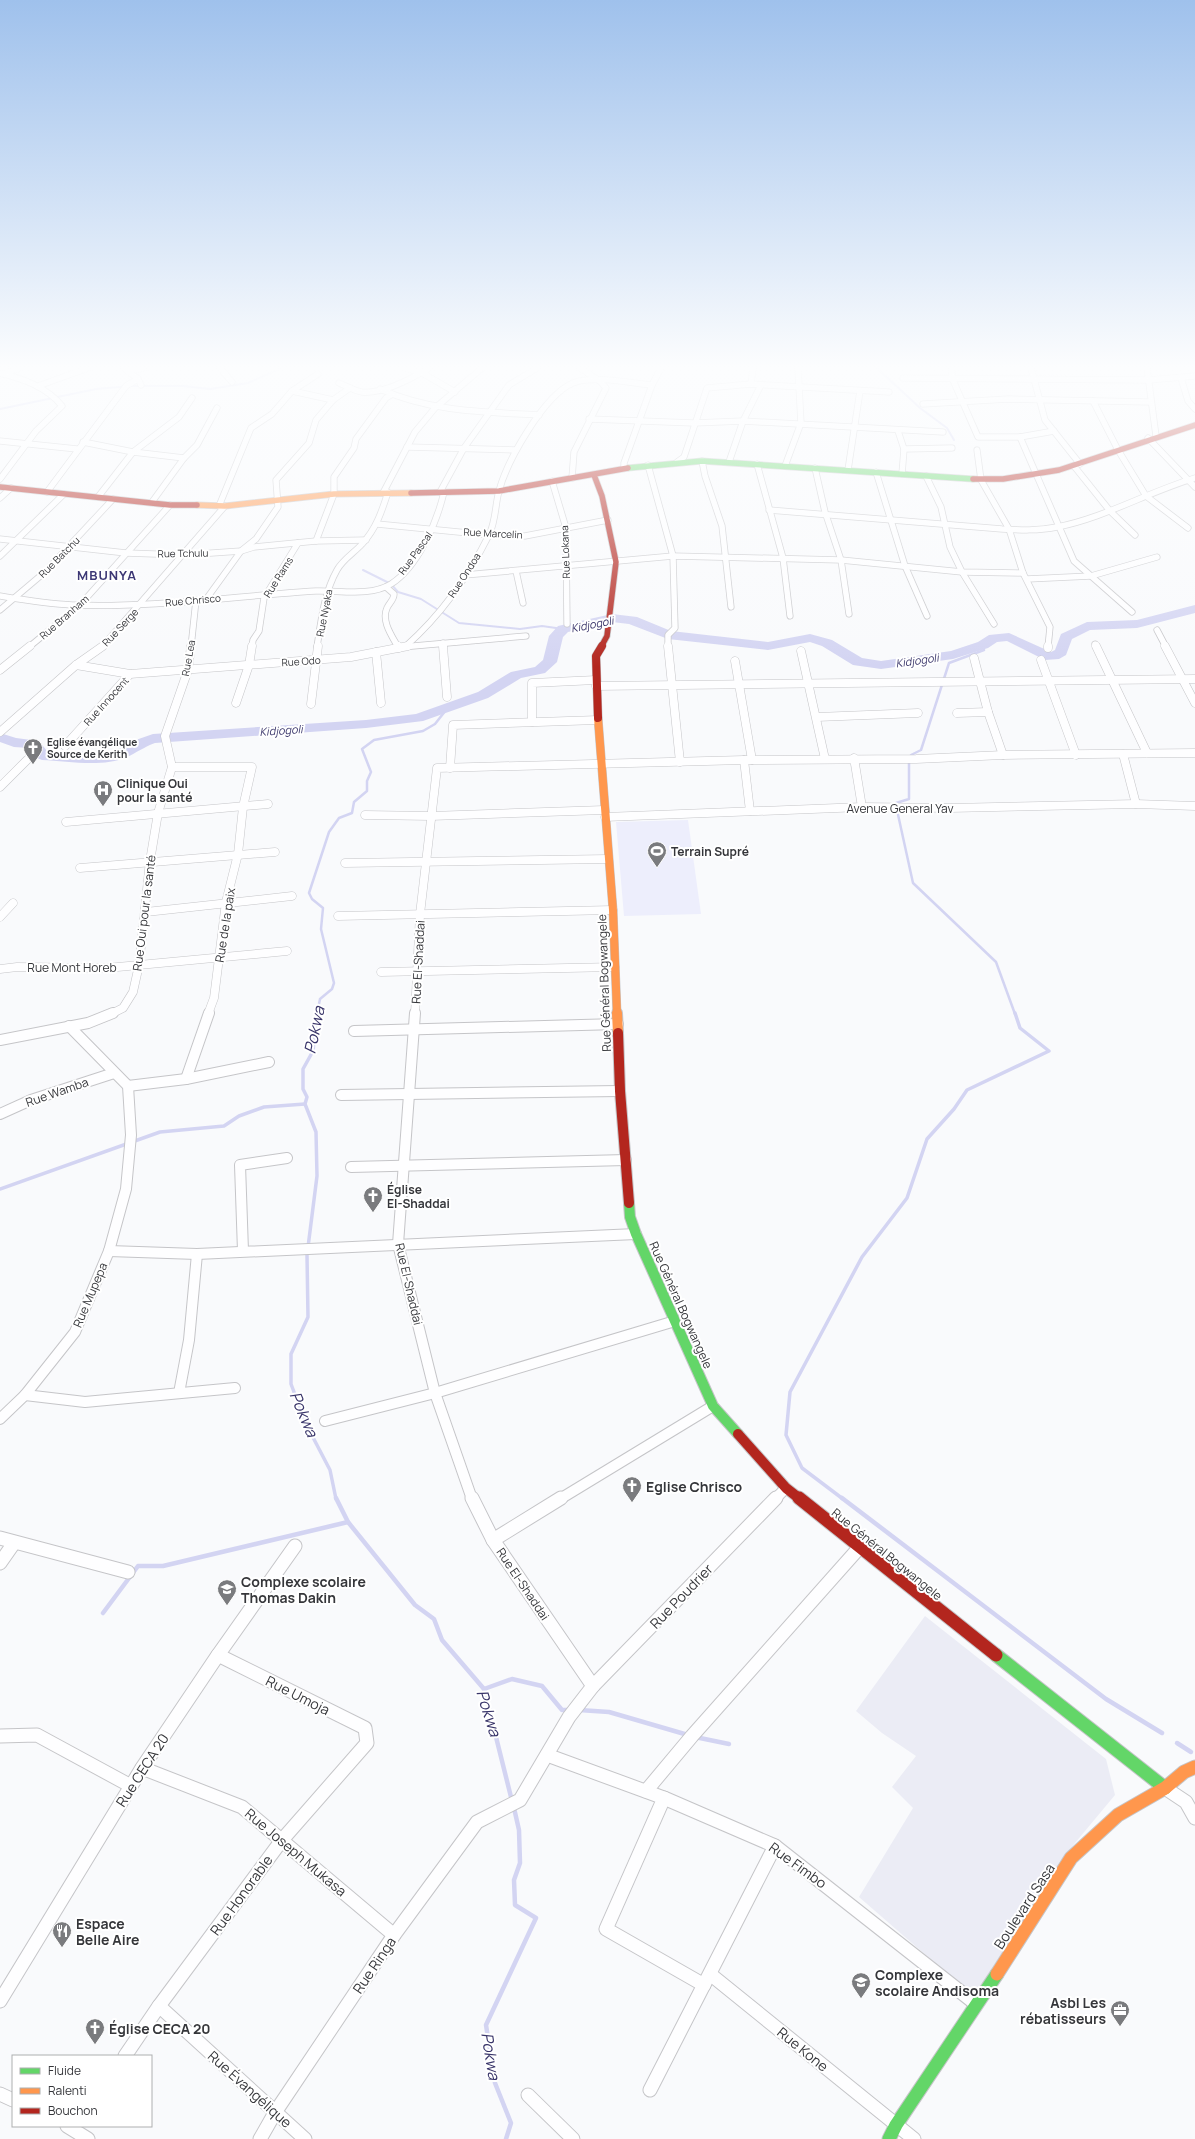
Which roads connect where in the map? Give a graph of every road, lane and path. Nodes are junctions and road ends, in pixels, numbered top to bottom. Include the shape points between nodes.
1 (8, 468) edge
2 (64, 468) edge
3 (121, 468) edge
4 (177, 468) edge
5 (236, 468) edge
6 (287, 468) edge
7 (340, 468) edge
8 (395, 468) edge
9 (454, 468) edge
10 (509, 468) edge
11 (573, 468) edge
12 (624, 468) edge
13 (649, 468) edge
14 (703, 468) edge
15 (758, 468) edge
16 (816, 468) joint
17 (903, 468) edge
18 (980, 468) edge
19 (1032, 468) edge
20 (1067, 468) edge
21 (1079, 468) edge
22 (1129, 468) edge
23 (1178, 468) edge
24 (848, 470) joint
25 (876, 472) junction
26 (902, 474) junction
27 (594, 475) junction
28 (926, 476) junction
29 (1036, 477) junction
30 (572, 478) junction
31 (1195, 478) edge
32 (0, 479) edge
33 (981, 480) junction
34 (1188, 480) junction
35 (552, 481) junction
36 (0, 487) edge
37 (1195, 487) edge
38 (11, 488) junction
39 (499, 491) junction
40 (47, 492) junction
41 (386, 492) junction
42 (442, 492) junction
43 (64, 494) junction
44 (334, 494) junction
45 (1146, 496) junction
46 (98, 497) junction
47 (0, 498) edge
48 (113, 499) junction
49 (278, 499) junction
50 (152, 502) junction
51 (170, 505) junction
52 (222, 506) junction
53 (769, 510) junction
54 (1110, 511) junction
55 (825, 512) junction
56 (608, 520) junction
57 (890, 520) junction
58 (377, 524) junction
59 (945, 524) junction
60 (1058, 527) junction
61 (566, 528) junction
62 (1188, 528) dead end
63 (433, 529) junction
64 (1009, 529) junction
65 (489, 535) junction
66 (1135, 535) dead end
67 (0, 539) edge
68 (366, 540) junction
69 (15, 541) junction
70 (316, 541) junction
71 (298, 543) junction
72 (69, 548) junction
73 (241, 551) junction
74 (126, 553) junction
75 (183, 555) junction
76 (0, 556) edge
77 (672, 556) junction
78 (726, 557) junction
79 (1157, 557) dead end
80 (783, 558) junction
81 (841, 560) junction
82 (616, 562) junction
83 (905, 566) junction
84 (565, 567) junction
85 (516, 571) junction
86 (962, 572) junction
87 (1023, 573) junction
88 (465, 575) junction
89 (1091, 576) junction
90 (1027, 579) junction
91 (386, 586) junction
92 (328, 590) junction
93 (268, 594) junction
94 (0, 596) edge
95 (16, 598) junction
96 (207, 598) junction
97 (196, 600) junction
98 (523, 603) dead end
99 (141, 604) junction
100 (80, 605) junction
101 (731, 606) dead end
102 (0, 610) edge
103 (1132, 612) dead end
104 (849, 614) dead end
105 (790, 616) dead end
106 (927, 616) dead end
107 (568, 624) dead end
108 (994, 624) dead end
109 (1157, 630) dead end
110 (526, 636) dead end
111 (444, 643) junction
112 (1095, 644) dead end
113 (406, 646) junction
114 (399, 648) junction
115 (1048, 648) dead end
116 (801, 651) dead end
117 (376, 652) junction
118 (974, 658) dead end
119 (316, 660) junction
120 (1041, 660) dead end
121 (735, 661) dead end
122 (249, 665) junction
123 (76, 666) junction
124 (0, 670) edge
125 (188, 670) junction
126 (130, 674) junction
127 (1183, 679) junction
128 (1195, 679) edge
129 (1114, 680) junction
130 (980, 681) junction
131 (1048, 681) junction
132 (596, 683) junction
133 (808, 683) junction
134 (738, 684) junction
135 (670, 686) junction
136 (447, 697) dead end
137 (236, 703) dead end
138 (1195, 703) edge
139 (311, 704) dead end
140 (381, 704) dead end
141 (988, 712) junction
142 (918, 713) dead end
143 (958, 713) dead end
144 (817, 717) junction
145 (598, 720) junction
146 (532, 722) junction
147 (0, 732) edge
148 (65, 746) dead end
149 (1146, 753) junction
150 (1195, 753) edge
151 (1123, 754) junction
152 (1003, 755) junction
153 (1076, 755) junction
154 (854, 758) junction
155 (825, 759) junction
156 (27, 760) dead end
157 (744, 760) junction
158 (752, 760) junction
159 (680, 762) junction
160 (602, 764) junction
161 (172, 768) junction
162 (450, 768) junction
163 (0, 786) edge
164 (268, 804) dead end
165 (1136, 804) junction
166 (1195, 806) edge
167 (243, 807) junction
168 (862, 807) junction
169 (750, 811) junction
170 (158, 813) junction
171 (604, 814) junction
172 (365, 815) dead end
173 (431, 816) junction
174 (66, 822) dead end
175 (275, 852) dead end
176 (238, 854) junction
177 (608, 859) junction
178 (150, 861) junction
179 (425, 861) junction
180 (345, 863) dead end
181 (80, 868) dead end
182 (292, 896) dead end
183 (226, 902) junction
184 (13, 903) dead end
185 (613, 910) junction
186 (146, 912) junction
187 (420, 914) junction
188 (338, 916) dead end
189 (0, 917) edge
190 (287, 951) dead end
191 (220, 958) junction
192 (139, 965) junction
193 (615, 966) junction
194 (0, 969) edge
195 (418, 971) junction
196 (381, 972) dead end
197 (618, 1024) junction
198 (68, 1026) junction
199 (354, 1031) dead end
200 (414, 1031) junction
201 (0, 1040) edge
202 (269, 1062) dead end
203 (114, 1073) junction
204 (186, 1080) junction
205 (128, 1086) junction
206 (620, 1091) junction
207 (409, 1094) junction
208 (340, 1095) dead end
209 (0, 1114) edge
210 (287, 1158) dead end
211 (626, 1160) junction
212 (403, 1166) junction
213 (351, 1167) dead end
214 (636, 1234) junction
215 (398, 1244) junction
216 (109, 1251) junction
217 (243, 1251) junction
218 (197, 1254) junction
219 (675, 1321) junction
220 (235, 1388) dead end
221 (435, 1393) junction
222 (179, 1394) junction
223 (25, 1395) junction
224 (713, 1406) junction
225 (0, 1419) edge
226 (325, 1421) dead end
227 (786, 1488) junction
228 (0, 1538) edge
229 (493, 1540) junction
230 (14, 1543) junction
231 (295, 1546) dead end
232 (859, 1548) junction
233 (0, 1563) edge
234 (128, 1572) dead end
235 (218, 1655) junction
236 (593, 1686) junction
237 (0, 1736) edge
238 (367, 1743) joint
239 (547, 1755) junction
240 (1195, 1767) edge
241 (142, 1768) junction
242 (132, 1786) junction
243 (1165, 1788) junction
244 (646, 1791) junction
245 (664, 1798) junction
246 (1195, 1818) edge
247 (282, 1840) junction
248 (775, 1846) junction
249 (394, 1935) junction
250 (707, 1980) junction
251 (0, 2001) edge
252 (977, 2004) junction
253 (160, 2006) junction
254 (126, 2055) edge
255 (650, 2090) dead end
256 (0, 2094) edge
257 (528, 2095) dead end
258 (12, 2100) edge
259 (276, 2111) junction
260 (896, 2124) junction
261 (73, 2127) edge
262 (88, 2139) edge
263 (260, 2139) edge
264 (305, 2139) edge
265 (573, 2139) edge
266 (890, 2139) edge
267 (914, 2139) edge

1 - 32 street
2 - 40 street
3 - 46 street
4 - 50 street
5 - 52 street, Rue Serge
6 - 49 street via 276,480
7 - 44 street via 334,477
8 - 41 street, Rue Nyaka
9 - 42 street, Rue Pascal
10 - 39 street, Rue Ondoa
11 - 30 street
12 - 27 street
13 - 77 street
14 - 78 street via 722,526
15 - 53 street
16 - 24 street
16 - 55 street
17 - 26 street
18 - 33 street
19 - 29 street
20 - 29 street
21 - 54 street
22 - 45 street
23 - 34 street
24 - 25 street
25 - 26 street
25 - 57 street
26 - 28 street
27 - 30 street
27 - 56 street, Rue Général Bogwangele
28 - 33 street
28 - 59 street via 941,507
29 - 33 street
29 - 60 street
30 - 35 street
31 - 34 street
33 - 64 street
34 - 37 street
34 - 45 street
35 - 39 street
35 - 61 street, Rue Lokana
36 - 38 street
38 - 40 street
38 - 47 street
39 - 42 street
39 - 65 street, Rue Ondoa via 496,519
40 - 43 street
41 - 42 street
41 - 44 street
41 - 58 street, Rue Nyaka
42 - 63 street, Rue Pascal via 442,508
43 - 46 street
43 - 69 street
44 - 49 street
44 - 70 street
45 - 54 street
45 - 62 street
46 - 48 street
48 - 50 street
48 - 72 street, Rue Batchu
49 - 52 street
49 - 73 street via 278,507 256,539
50 - 51 street
51 - 52 street
51 - 74 street, Rue Branham
52 - 75 street, Rue Serge
53 - 55 street
53 - 80 street
54 - 60 street
54 - 66 street
55 - 57 street
55 - 81 street
56 - 61 street, Rue Marcelin
56 - 82 street, Rue Général Bogwangele
57 - 59 street
57 - 83 street
58 - 63 street, Rue Marcelin
58 - 68 street, Rue Nyaka
59 - 64 street
59 - 86 street via 950,547
60 - 64 street
60 - 89 street via 1074,562
61 - 65 street, Rue Marcelin via 525,536
61 - 84 street, Rue Lokana
63 - 65 street, Rue Marcelin
63 - 91 street, Rue Pascal via 405,571
64 - 87 street
65 - 88 street, Rue Ondoa
67 - 69 street, Rue Tchulu
68 - 70 street, Rue Tchulu
68 - 92 street, Rue Nyaka via 337,570
69 - 72 street, Rue Tchulu
69 - 76 street
70 - 71 street, Rue Tchulu
71 - 73 street, Rue Tchulu via 254,547
71 - 93 street, Rue Rams
72 - 74 street, Rue Tchulu
72 - 95 street, Rue Batchu
73 - 75 street, Rue Tchulu
73 - 96 street
74 - 75 street, Rue Tchulu
74 - 100 street, Rue Branham
75 - 99 street, Rue Serge
77 - 78 street
77 - 82 street
77 - 135 street via 675,628 668,635
78 - 80 street
78 - 101 street
79 - 89 street
80 - 81 street
80 - 105 street
81 - 83 street
81 - 104 street
82 - 84 street
82 - 132 street, Rue Général Bogwangele via 607,636 596,656
83 - 86 street
83 - 106 street
84 - 85 street
84 - 107 street, Rue Lokana
85 - 88 street
85 - 98 street
86 - 87 street
86 - 108 street
87 - 90 street
88 - 113 street, Rue Ondoa via 426,630
89 - 90 street
89 - 103 street
90 - 115 street via 1050,627
91 - 92 street, Rue Chrisco via 376,589
91 - 114 street via 394,594 384,612 387,627
92 - 93 street, Rue Chrisco
92 - 119 street, Rue Nyaka
93 - 96 street, Rue Chrisco
93 - 122 street, Rue Rams via 264,598 259,631 253,640
94 - 95 street, Rue Chrisco
95 - 100 street, Rue Chrisco
95 - 102 street, Rue Batchu
96 - 97 street, Rue Chrisco
97 - 99 street, Rue Chrisco
97 - 125 street, Rue Lea
99 - 100 street, Rue Chrisco
99 - 123 street, Rue Serge via 98,651
100 - 124 street, Rue Branham
109 - 127 street
110 - 111 street, Rue Odo
111 - 113 street, Rue Odo
111 - 136 street
112 - 129 street
113 - 114 street, Rue Odo
114 - 117 street, Rue Odo
116 - 133 street
117 - 119 street, Rue Odo
117 - 140 street
118 - 130 street
119 - 122 street, Rue Odo
119 - 139 street, Rue Nyaka
120 - 131 street
121 - 134 street
122 - 125 street, Rue Odo
122 - 137 street, Rue Rams
123 - 126 street, Rue Odo
123 - 147 street, Rue Serge
125 - 126 street, Rue Odo
125 - 161 street, Rue Lea via 164,738
126 - 148 street, Rue Innocent
127 - 128 street
127 - 129 street
127 - 138 street
129 - 131 street
129 - 149 street
130 - 131 street
130 - 133 street
130 - 141 street
131 - 153 street
132 - 135 street
132 - 145 street, Rue Général Bogwangele
132 - 146 street via 532,683
133 - 134 street
133 - 144 street
134 - 135 street
134 - 158 street
135 - 159 street
141 - 143 street
141 - 152 street
142 - 144 street
144 - 155 street
145 - 146 street
145 - 160 street, Rue Général Bogwangele
146 - 162 street via 453,725
149 - 150 street
149 - 151 street
151 - 153 street
151 - 165 street
152 - 153 street
152 - 154 street via 916,759
154 - 155 street
154 - 168 street
155 - 158 street
156 - 163 street
157 - 158 street
157 - 159 street
157 - 169 street
159 - 160 street
160 - 162 street
160 - 171 street, Rue Général Bogwangele
161 - 167 street, Rue de la paix via 252,767
161 - 170 street, Rue Oui pour la santé
162 - 173 street, Rue El-Shaddai via 437,768
164 - 167 street
165 - 166 street, Avenue General Yav
165 - 168 street, Avenue General Yav
167 - 170 street
167 - 176 street, Rue de la paix
168 - 169 street, Avenue General Yav
169 - 171 street, Avenue General Yav
170 - 174 street
170 - 178 street, Rue Oui pour la santé
171 - 173 street, Avenue General Yav
171 - 177 street, Rue Général Bogwangele
172 - 173 street, Avenue General Yav
173 - 179 street, Rue El-Shaddai
175 - 176 street
176 - 178 street
176 - 183 street, Rue de la paix
177 - 179 street
177 - 185 street, Rue Général Bogwangele
178 - 181 street
178 - 186 street, Rue Oui pour la santé
179 - 180 street
179 - 187 street, Rue El-Shaddai
182 - 183 street
183 - 186 street
183 - 191 street, Rue de la paix
184 - 189 street
185 - 187 street
185 - 193 street, Rue Général Bogwangele
186 - 192 street, Rue Oui pour la santé
187 - 188 street
187 - 195 street, Rue El-Shaddai
190 - 191 street, Rue Mont Horeb
191 - 192 street, Rue Mont Horeb
191 - 204 street, Rue de la paix via 214,998
192 - 194 street, Rue Mont Horeb via 107,968
192 - 198 street, Rue Oui pour la santé via 133,992 123,1008 108,1016
193 - 195 street
193 - 197 street, Rue Général Bogwangele
195 - 196 street
195 - 200 street, Rue El-Shaddai
197 - 200 street
197 - 206 street, Rue Général Bogwangele
198 - 201 street, Rue Oui pour la santé
198 - 203 street
199 - 200 street
200 - 207 street, Rue El-Shaddai
202 - 204 street
203 - 205 street
203 - 209 street, Rue Wamba via 31,1100
204 - 205 street
205 - 216 street, Rue Mupepa via 130,1147 126,1189
206 - 207 street
206 - 211 street, Rue Général Bogwangele
207 - 208 street
207 - 212 street, Rue El-Shaddai
210 - 217 street via 240,1165
211 - 212 street
211 - 214 street, Rue Général Bogwangele via 630,1217
212 - 213 street
212 - 215 street, Rue El-Shaddai
214 - 215 street
214 - 219 street, Rue Général Bogwangele
215 - 217 street
215 - 221 street, Rue El-Shaddai
216 - 218 street
216 - 223 street, Rue Mupepa via 75,1332
217 - 218 street
218 - 222 street via 189,1340
219 - 221 street
219 - 224 street, Rue Général Bogwangele
220 - 222 street
221 - 226 street
221 - 229 street, Rue El-Shaddai via 474,1504
222 - 223 street via 85,1402
223 - 225 street, Rue Mupepa
224 - 227 street, Rue Général Bogwangele
224 - 229 street
227 - 232 street, Rue Général Bogwangele
227 - 236 street, Rue Poudrier
228 - 230 street
229 - 236 street, Rue El-Shaddai
230 - 233 street
230 - 234 street
231 - 235 street, Rue CECA 20
232 - 243 street, Rue Général Bogwangele
232 - 244 street
235 - 238 street, Rue Umoja via 365,1728
235 - 241 street, Rue CECA 20
236 - 239 street, Rue Poudrier via 569,1717
237 - 242 street via 37,1735
238 - 247 street, Rue Honorable
239 - 244 street, Rue Fimbo
239 - 249 street, Rue Ringa via 520,1800 477,1822
240 - 243 street, Boulevard Sasa via 1184,1772
241 - 242 street, Rue CECA 20
241 - 247 street, Rue Joseph Mukasa via 242,1807
242 - 251 street, Rue CECA 20
243 - 246 street via 1186,1802
243 - 252 street, Boulevard Sasa via 1118,1815 1071,1858
244 - 245 street, Rue Fimbo
245 - 248 street, Rue Fimbo
245 - 250 street, Rue Kone via 606,1929
247 - 249 street, Rue Joseph Mukasa
247 - 253 street, Rue Honorable
248 - 250 street
248 - 252 street, Rue Fimbo
249 - 259 street, Rue Ringa
250 - 255 street
250 - 260 street, Rue Kone
252 - 260 street, Boulevard Sasa
253 - 254 street, Rue Honorable
253 - 259 street, Rue Évangélique
256 - 258 street
257 - 265 street
259 - 263 street, Rue Ringa
259 - 264 street, Rue Évangélique
260 - 266 street, Boulevard Sasa
260 - 267 street, Rue Kone
261 - 262 street

